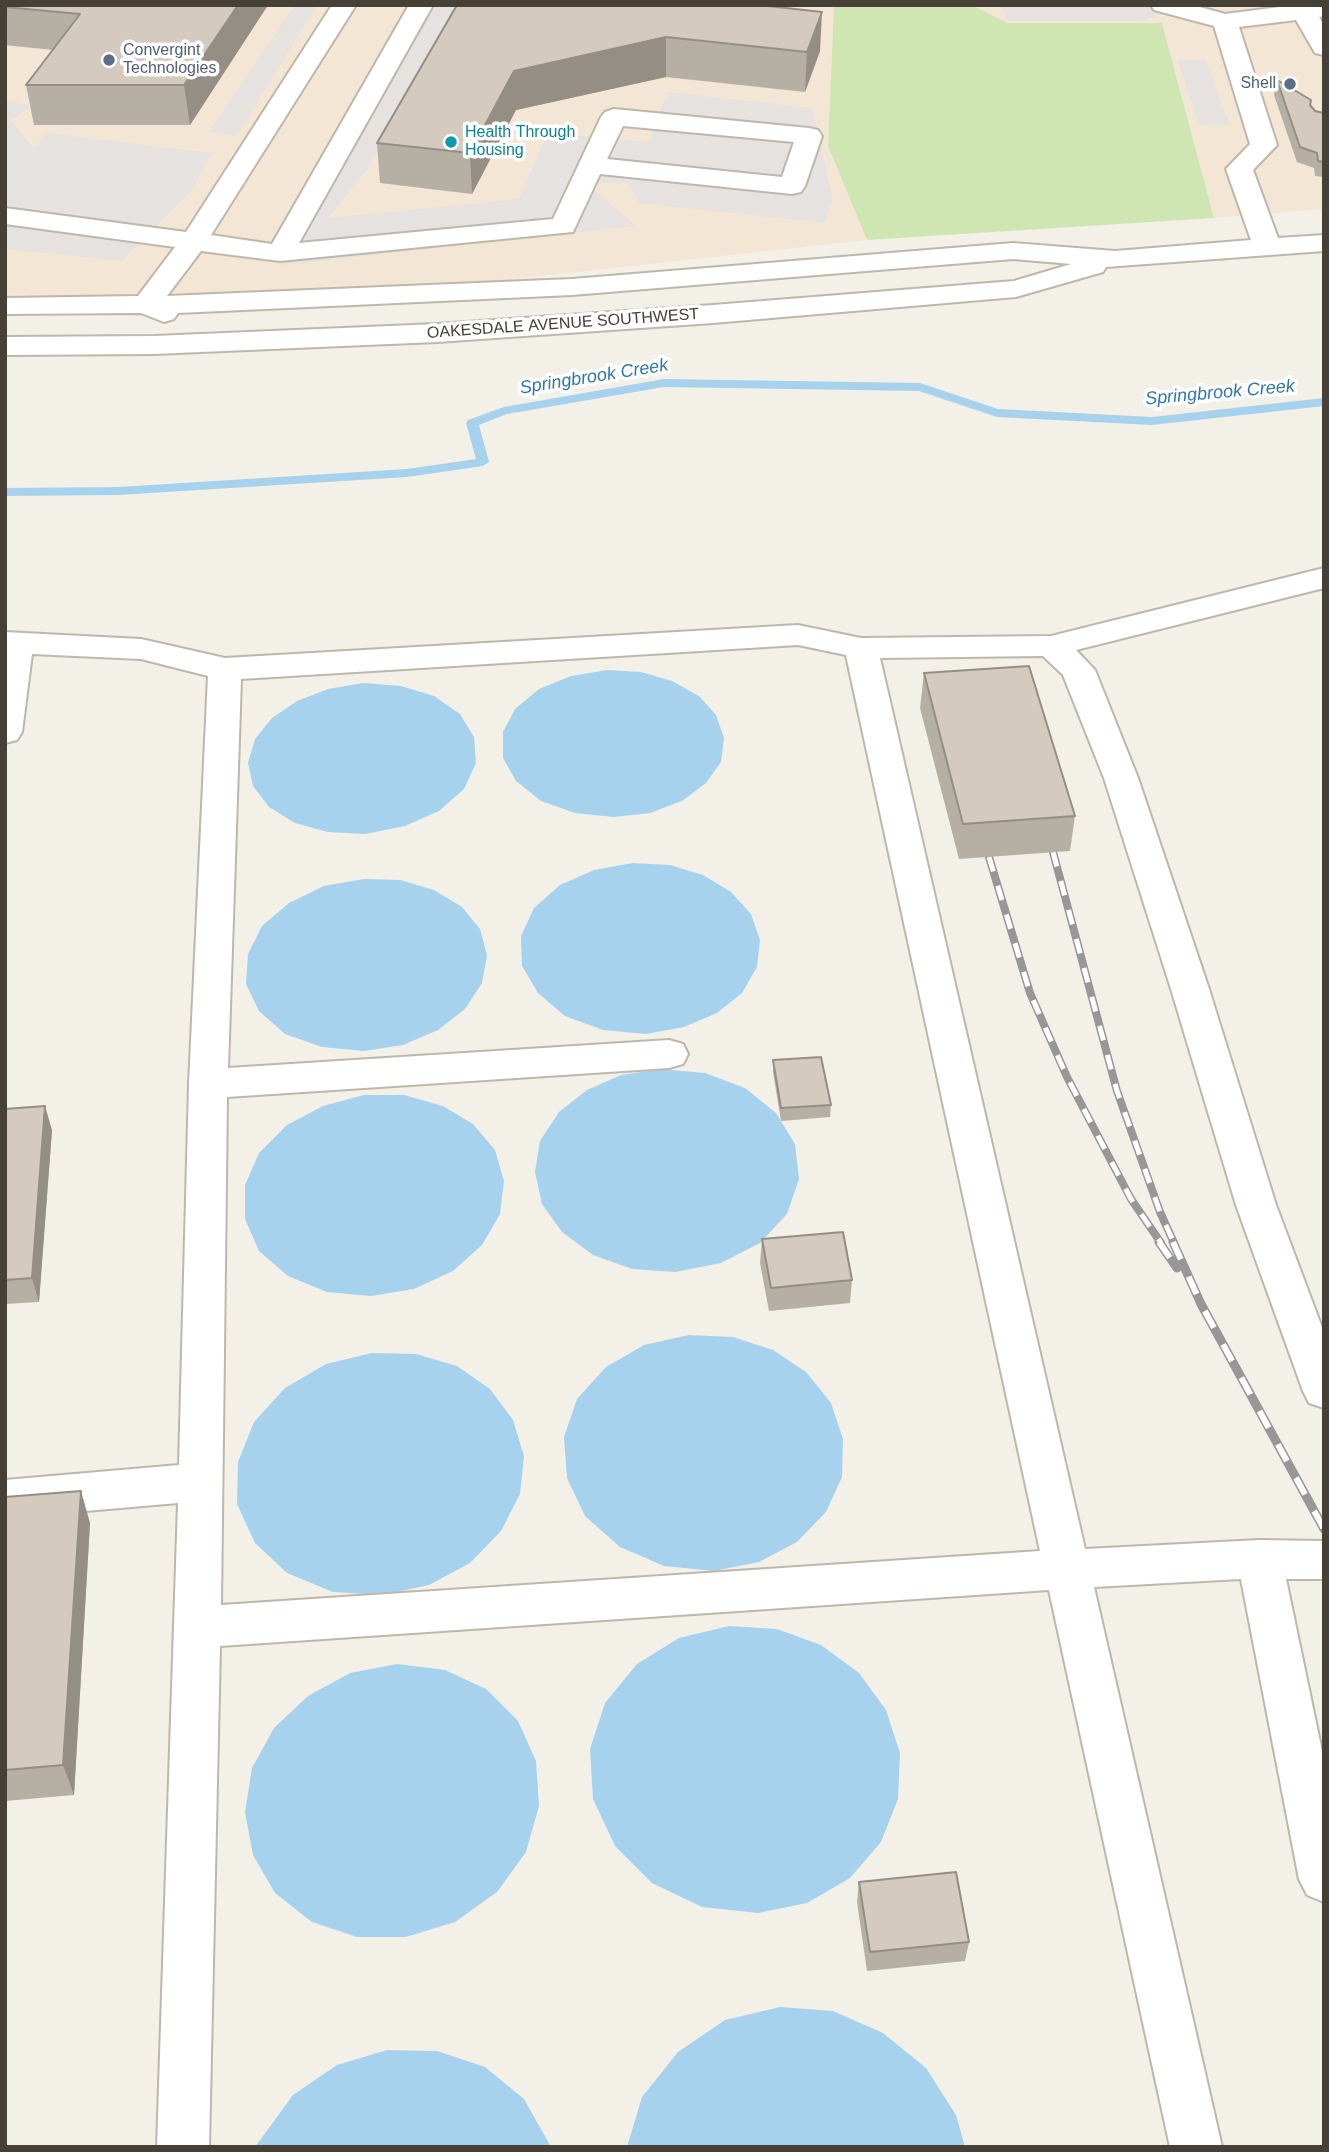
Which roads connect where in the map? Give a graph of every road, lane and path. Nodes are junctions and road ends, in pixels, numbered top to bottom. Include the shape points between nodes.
1 (344, 5) edge
2 (421, 5) edge
3 (1163, 5) edge
4 (1314, 11) edge
5 (1225, 21) junction
6 (1324, 48) edge
7 (591, 165) junction
8 (5, 216) edge
9 (193, 242) junction
10 (1324, 243) edge
11 (1268, 248) junction
12 (280, 253) junction
13 (1115, 259) junction
14 (146, 305) junction
15 (5, 306) edge
16 (632, 320) junction
17 (5, 346) edge
18 (1324, 578) edge
19 (11, 642) edge
20 (1051, 646) junction
21 (862, 648) junction
22 (225, 669) junction
23 (5, 732) edge
24 (669, 1054) dead end
25 (208, 1084) junction
26 (1324, 1391) edge
27 (201, 1482) junction
28 (5, 1499) edge
29 (1259, 1559) junction
30 (1324, 1560) edge
31 (1069, 1569) junction
32 (198, 1627) junction
33 (1324, 1879) edge
34 (183, 2147) edge
35 (1196, 2147) edge

1 - 9 street
2 - 12 street
3 - 5 street
4 - 5 street
4 - 6 street
5 - 11 street via 1276,139 1239,169
7 - 7 street via 614,117 809,136 792,186
7 - 12 street via 564,226
8 - 9 street
9 - 12 street
9 - 14 street
10 - 11 street, OAKESDALE AVENUE SOUTHWEST
11 - 13 street, OAKESDALE AVENUE SOUTHWEST
13 - 14 street, OAKESDALE AVENUE SOUTHWEST via 1013,251 572,287
13 - 16 street, OAKESDALE AVENUE SOUTHWEST via 1016,289
14 - 15 street, OAKESDALE AVENUE SOUTHWEST
14 - 16 street via 194,326 533,312
16 - 17 street, OAKESDALE AVENUE SOUTHWEST via 154,345
18 - 20 street
19 - 22 street via 141,649
19 - 23 street
20 - 21 street
20 - 26 street via 1078,670 1121,778 1256,1205
21 - 22 street via 798,635
21 - 31 street
22 - 25 street
24 - 25 street
25 - 27 street
27 - 28 street
27 - 32 street
29 - 30 street
29 - 31 street
29 - 33 street
31 - 32 street
31 - 35 street
32 - 34 street

